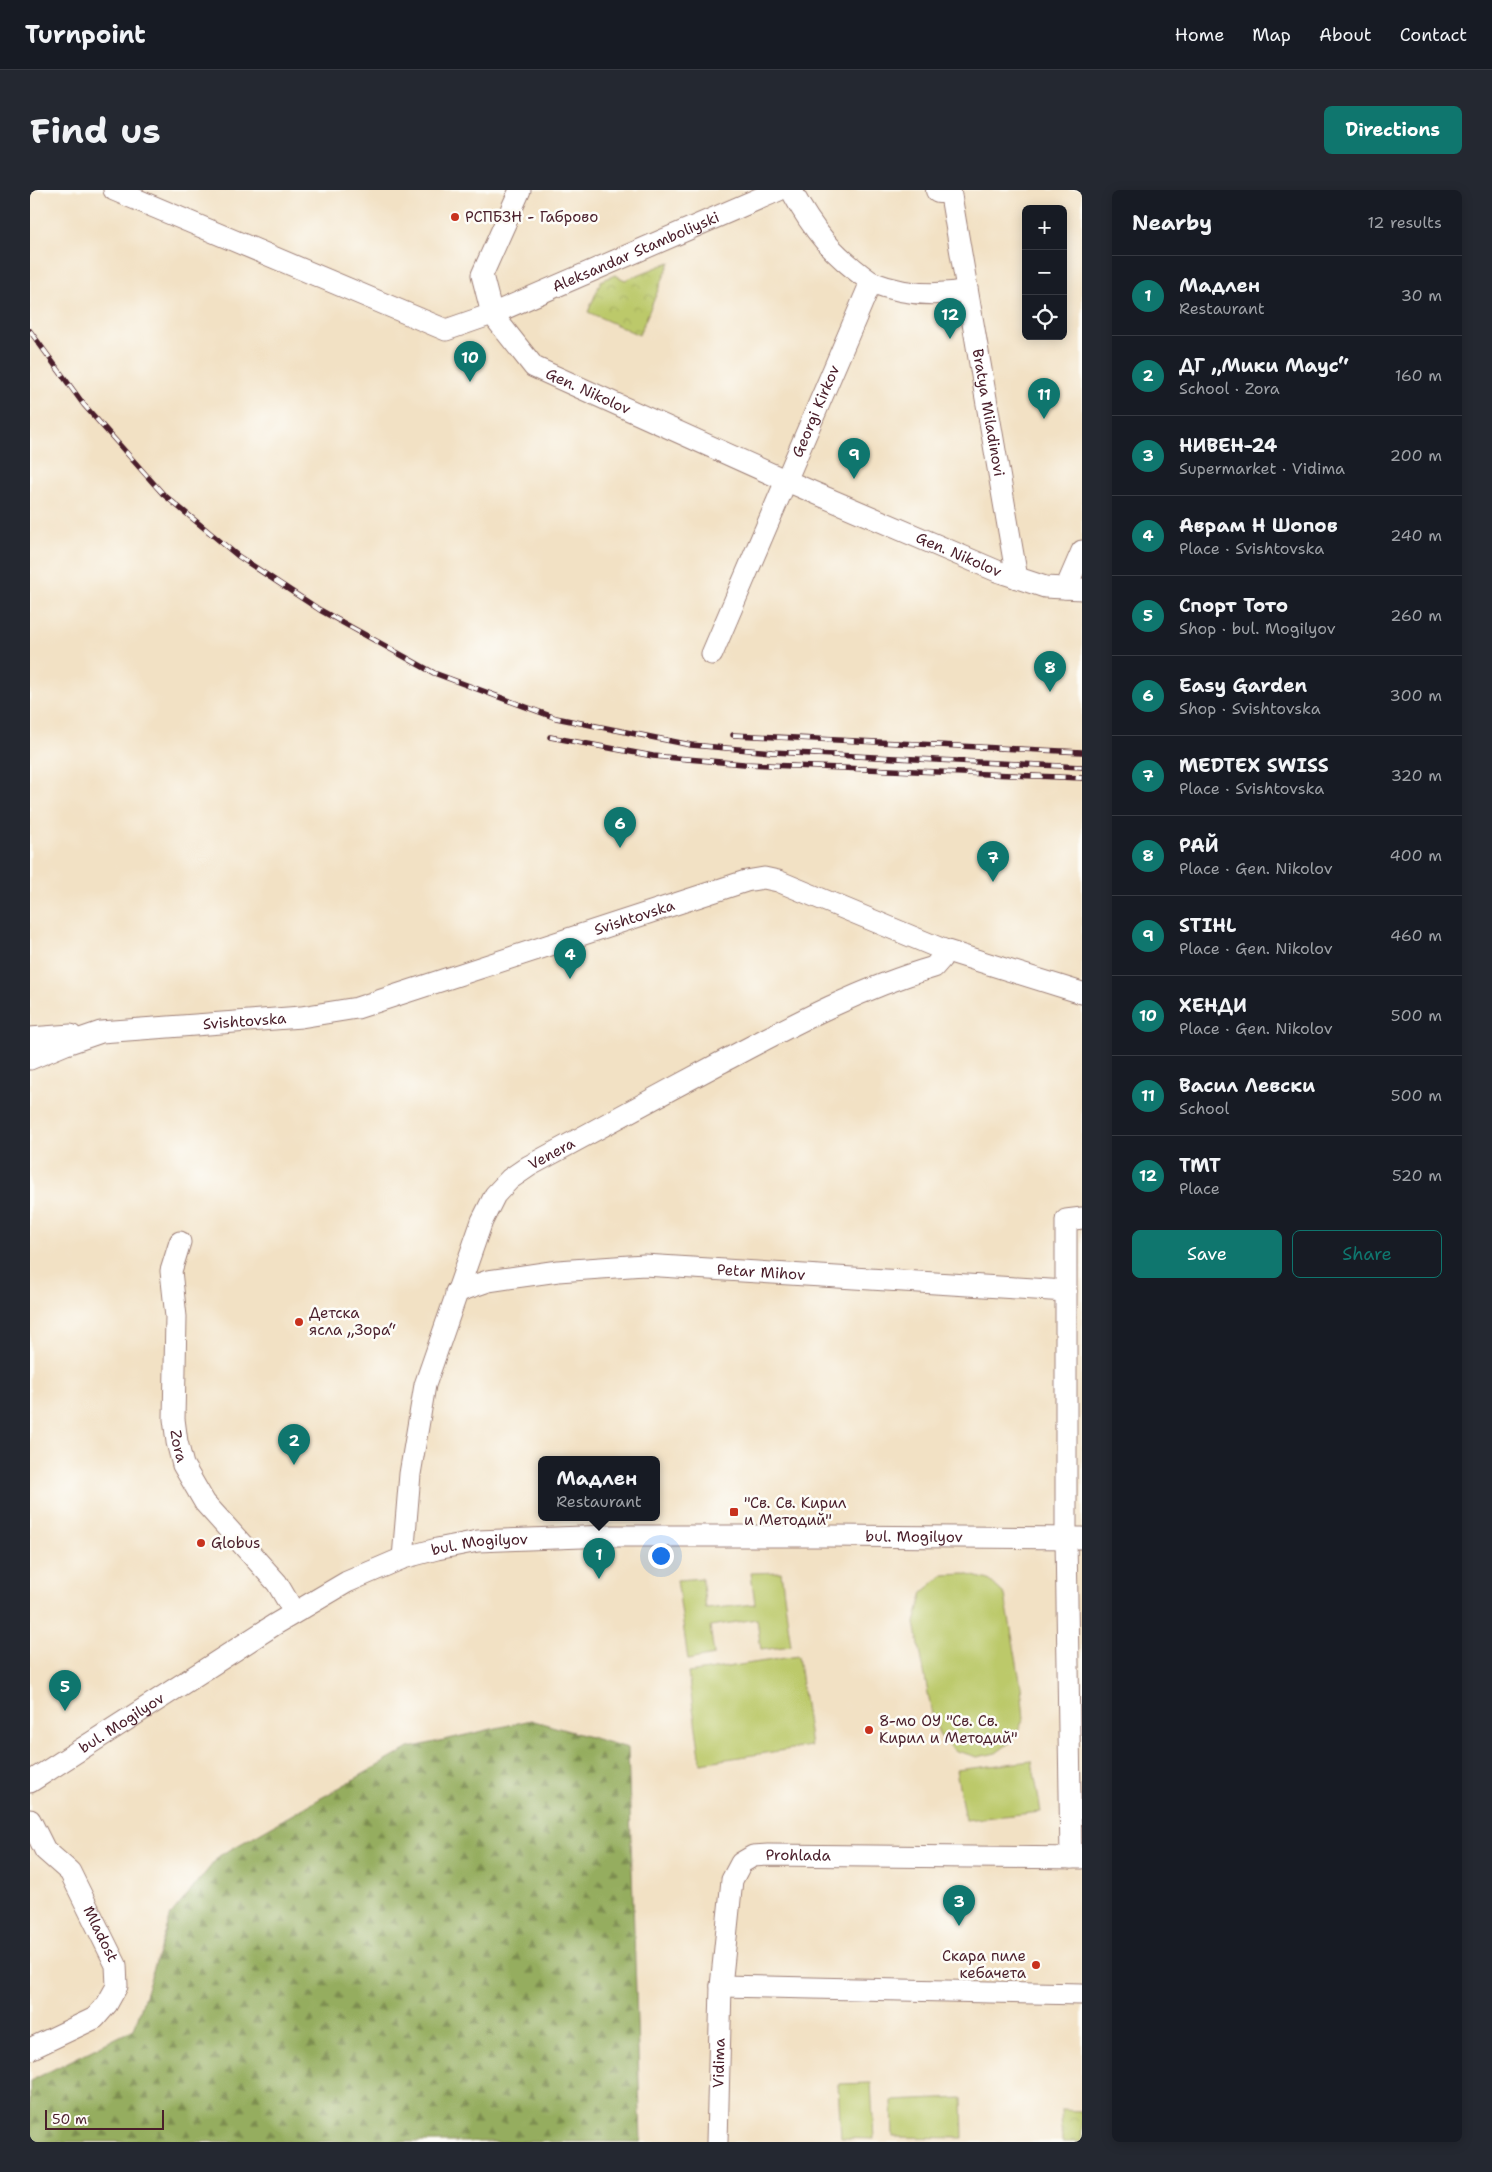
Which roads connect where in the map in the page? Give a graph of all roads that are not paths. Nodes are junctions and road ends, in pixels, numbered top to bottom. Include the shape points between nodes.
1 (114, 190) edge
2 (520, 190) edge
3 (779, 190) edge
4 (791, 190) edge
5 (939, 190) edge
6 (944, 190) edge
7 (950, 190) edge
8 (871, 282) junction
9 (967, 290) junction
10 (492, 314) junction
11 (787, 481) junction
12 (1082, 551) edge
13 (1016, 578) junction
14 (1074, 588) edge
15 (712, 654) dead end
16 (944, 950) junction
17 (1082, 993) edge
18 (102, 1032) junction
19 (30, 1038) edge
20 (30, 1060) edge
21 (1074, 1219) edge
22 (180, 1242) dead end
23 (1066, 1291) junction
24 (456, 1292) junction
25 (1074, 1328) edge
26 (1074, 1538) edge
27 (403, 1558) junction
28 (294, 1612) junction
29 (1075, 1654) edge
30 (30, 1782) edge
31 (30, 1820) edge
32 (1077, 1858) edge
33 (721, 1986) junction
34 (1079, 1993) edge
35 (30, 2049) edge
36 (717, 2142) edge

1 - 10 street via 446,330
2 - 10 street via 482,275
3 - 10 street, Aleksandar Stamboliyski
4 - 8 street via 830,248
5 - 6 main road
7 - 9 street, Bratya Miladinovi
8 - 9 street via 918,293 951,294
8 - 11 street, Georgi Kirkov
9 - 13 street, Bratya Miladinovi
10 - 11 street, Gen. Nikolov via 534,367
11 - 13 street, Gen. Nikolov
11 - 15 street, Georgi Kirkov
12 - 14 street
13 - 14 street, Gen. Nikolov via 1045,587
16 - 17 street, Svishtovska
16 - 18 street, Svishtovska via 764,878 746,881 357,1008 301,1017
16 - 24 street, Venera via 934,967 850,996 510,1178 495,1195 482,1221
18 - 19 street
18 - 20 street, Svishtovska
21 - 23 street
22 - 28 street, Zora via 171,1271 176,1317 174,1419 183,1465 205,1503 277,1583
23 - 24 street, Petar Mihov via 644,1265 488,1280
23 - 25 street
24 - 27 street, Venera via 425,1385 410,1474
25 - 26 street
26 - 27 street, bul. Mogilyov via 609,1536 478,1541
26 - 29 street
27 - 28 street, bul. Mogilyov via 374,1568
28 - 30 street, bul. Mogilyov
29 - 32 street
31 - 35 street, Mladost via 46,1850 70,1872 116,1965 117,1986 95,2018
32 - 33 street, Prohlada via 753,1856 741,1863 732,1880
33 - 34 street
33 - 36 street, Vidima

